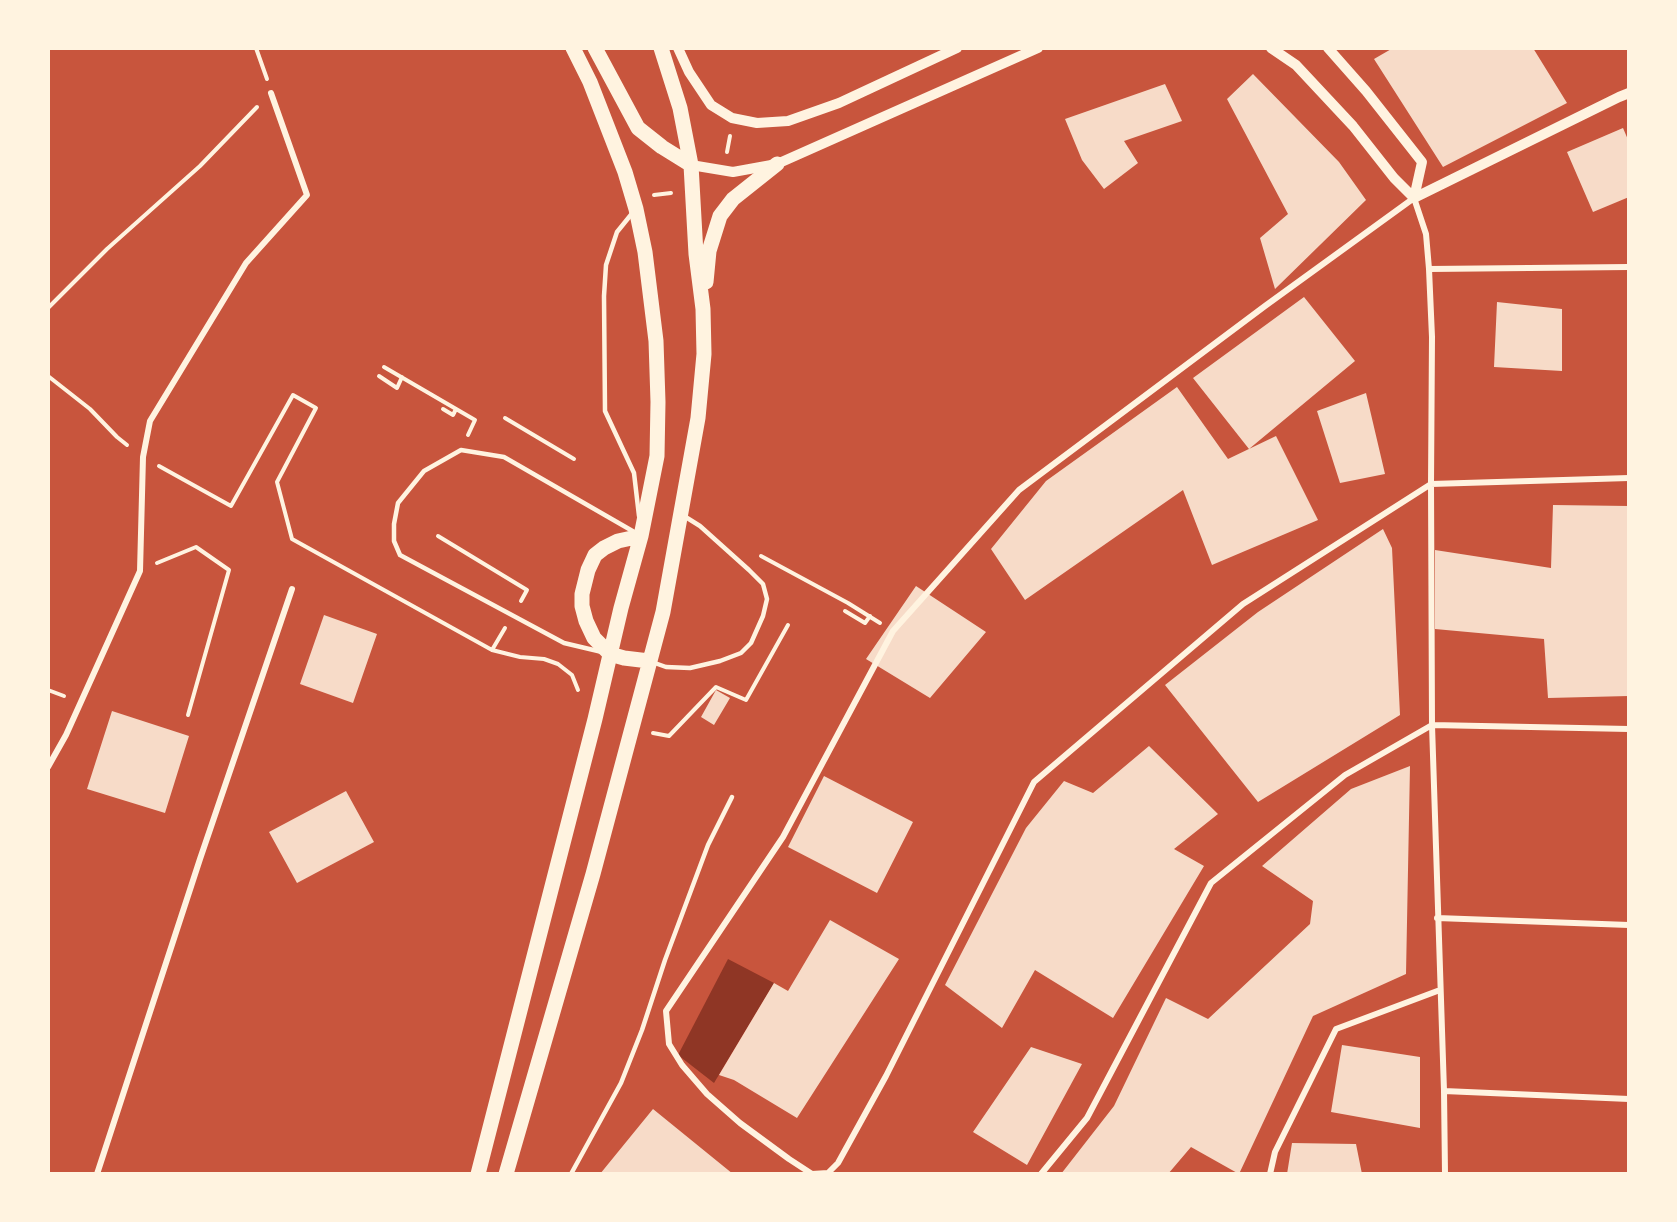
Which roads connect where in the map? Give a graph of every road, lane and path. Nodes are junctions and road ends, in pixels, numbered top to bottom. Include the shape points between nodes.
1 (256, 48) edge
2 (573, 48) edge
3 (595, 48) edge
4 (661, 48) edge
5 (678, 48) edge
6 (957, 48) edge
7 (1038, 48) edge
8 (1271, 48) edge
9 (1328, 48) edge
10 (271, 93) junction
11 (1629, 93) edge
12 (777, 164) junction
13 (691, 165) junction
14 (1414, 198) junction
15 (636, 209) junction
16 (1629, 267) edge
17 (1429, 269) junction
18 (48, 308) edge
19 (703, 309) junction
20 (384, 367) dead end
21 (48, 376) edge
22 (379, 376) dead end
23 (402, 377) junction
24 (443, 409) dead end
25 (456, 409) junction
26 (505, 418) dead end
27 (117, 437) dead end
28 (460, 450) junction
29 (143, 457) junction
30 (574, 459) dead end
31 (1629, 478) edge
32 (1431, 484) junction
33 (680, 514) junction
34 (641, 536) junction
35 (438, 537) dead end
36 (772, 562) dead end
37 (140, 571) junction
38 (508, 577) dead end
39 (292, 589) dead end
40 (845, 611) dead end
41 (870, 616) junction
42 (788, 625) dead end
43 (893, 631) junction
44 (492, 650) dead end
45 (610, 654) junction
46 (649, 661) junction
47 (754, 685) dead end
48 (188, 715) dead end
49 (1432, 724) junction
50 (1629, 729) edge
51 (48, 767) edge
52 (732, 797) dead end
53 (1437, 918) junction
54 (1629, 925) edge
55 (1440, 990) junction
56 (1444, 1091) junction
57 (1629, 1099) edge
58 (97, 1174) edge
59 (478, 1174) edge
60 (506, 1174) edge
61 (571, 1174) edge
62 (1041, 1174) edge
63 (1270, 1174) edge
64 (1445, 1174) edge

1 - 10 path
2 - 15 main road via 608,127
3 - 13 main road via 638,128
4 - 13 main road via 680,108
5 - 6 street via 711,105 732,118 757,123 788,121 839,103
7 - 12 street
8 - 14 street via 1296,65
9 - 14 street via 1422,162
10 - 18 path via 200,166
10 - 29 street via 307,195 246,263 150,421
11 - 14 street
12 - 13 street via 733,172
12 - 19 main road via 733,199 720,216 709,252
13 - 19 main road
14 - 17 street via 1426,234
14 - 43 street via 1019,489
15 - 34 main road via 656,341 658,402 657,456
15 - 34 lane via 617,232 606,265 605,411 633,473
16 - 17 street
17 - 32 street
19 - 33 main road via 699,418
20 - 23 path
21 - 27 path via 90,409
22 - 23 path via 397,388
23 - 25 path
24 - 25 path via 453,415
25 - 28 path via 475,420
26 - 30 path
28 - 34 lane via 504,457
28 - 45 lane via 424,471 399,503 394,541 400,555 564,643
29 - 37 street
29 - 44 path via 231,506 293,395 316,408 277,482 292,539
31 - 32 street
32 - 43 street via 1243,604 1034,782 838,1163 828,1173 812,1174 706,1095 669,1044 666,1011 783,837
32 - 49 street
33 - 46 main road via 663,612
33 - 46 lane via 700,526 749,570 763,584 768,599 751,643 741,653 690,668 666,667
34 - 45 main road
34 - 45 main road via 604,548 595,555 586,577 582,606 586,621 594,638
35 - 38 path
36 - 41 path
37 - 48 path via 196,547 229,570
37 - 51 street
39 - 58 street
40 - 41 path via 866,623
41 - 43 path
42 - 47 path
45 - 46 main road
45 - 59 main road
46 - 60 main road via 590,885
49 - 50 street
49 - 53 street
49 - 62 street via 1345,775 1211,883 1087,1118
52 - 61 lane via 708,845 621,1083
53 - 54 street
53 - 55 street
55 - 56 street
55 - 63 street via 1336,1029 1275,1152
56 - 57 street
56 - 64 street

